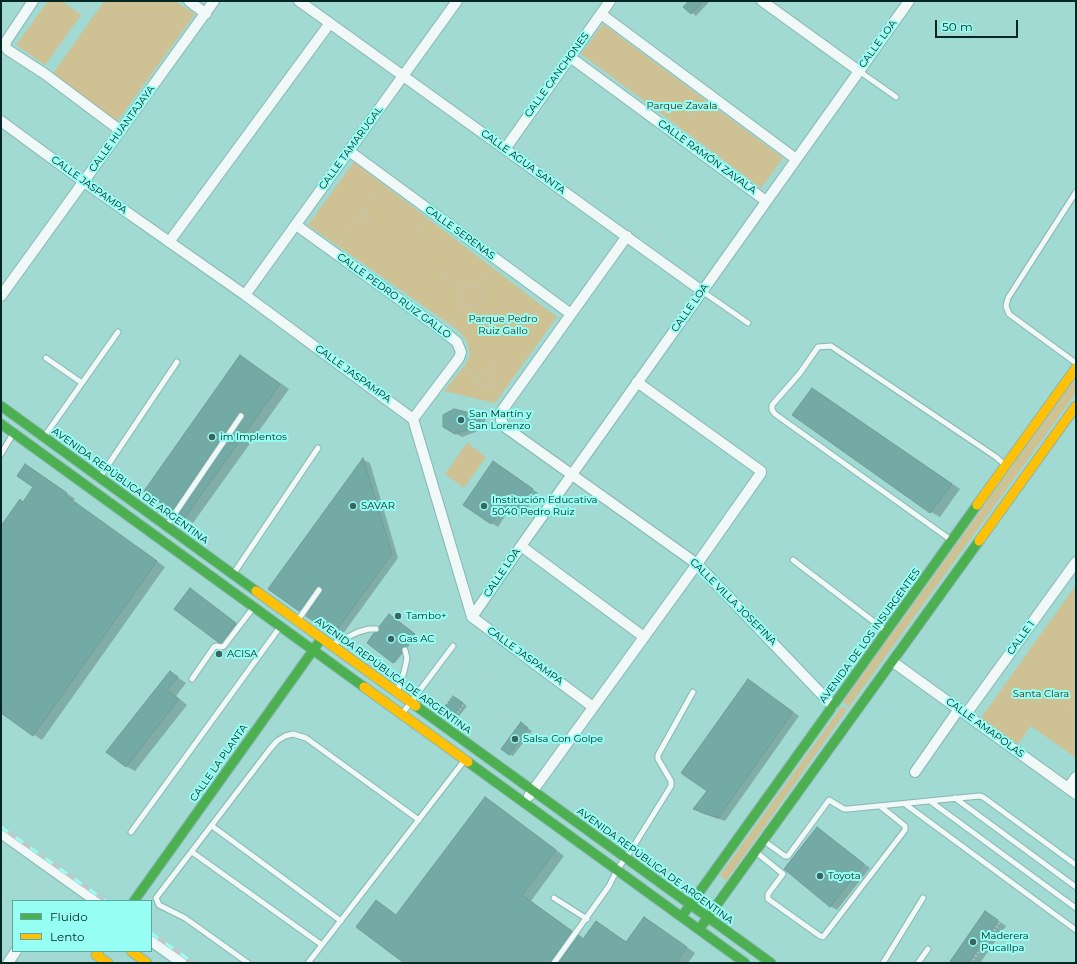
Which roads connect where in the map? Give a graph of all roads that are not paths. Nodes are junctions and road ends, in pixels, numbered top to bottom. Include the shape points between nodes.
1 (34, 1) edge
2 (189, 1) edge
3 (214, 1) edge
4 (299, 1) edge
5 (457, 1) edge
6 (610, 1) edge
7 (762, 1) edge
8 (909, 1) edge
9 (206, 14) junction
10 (601, 14) junction
11 (330, 23) junction
12 (570, 57) junction
13 (859, 71) junction
14 (403, 76) junction
15 (896, 97) dead end
16 (1, 121) edge
17 (121, 131) junction
18 (505, 149) junction
19 (349, 151) junction
20 (796, 159) junction
21 (84, 182) junction
22 (1076, 192) edge
23 (766, 201) junction
24 (296, 225) junction
25 (627, 236) junction
26 (169, 242) junction
27 (702, 291) junction
28 (245, 295) junction
29 (1, 296) edge
30 (571, 314) junction
31 (748, 323) dead end
32 (118, 332) dead end
33 (46, 358) dead end
34 (177, 362) dead end
35 (1076, 363) edge
36 (1076, 368) edge
37 (637, 382) junction
38 (82, 383) junction
39 (1, 406) edge
40 (1076, 406) edge
41 (241, 416) dead end
42 (413, 419) junction
43 (22, 422) junction
44 (1, 424) edge
45 (14, 433) junction
46 (44, 437) junction
47 (318, 448) dead end
48 (1, 454) edge
49 (1006, 465) junction
50 (571, 474) junction
51 (100, 478) junction
52 (166, 526) junction
53 (952, 541) junction
54 (521, 546) junction
55 (793, 560) dead end
56 (1076, 562) edge
57 (697, 564) junction
58 (233, 574) junction
59 (319, 590) dead end
60 (254, 607) junction
61 (472, 617) junction
62 (298, 621) junction
63 (280, 626) junction
64 (376, 629) dead end
65 (886, 632) junction
66 (644, 637) junction
67 (322, 638) junction
68 (331, 645) junction
69 (453, 646) dead end
70 (313, 650) junction
71 (405, 650) dead end
72 (893, 662) junction
73 (192, 679) dead end
74 (694, 692) dead end
75 (397, 693) junction
76 (410, 702) junction
77 (593, 706) junction
78 (833, 706) junction
79 (962, 712) junction
80 (402, 714) junction
81 (465, 760) junction
82 (915, 772) dead end
83 (1076, 777) edge
84 (532, 790) junction
85 (1072, 791) edge
86 (955, 798) junction
87 (930, 801) junction
88 (524, 802) junction
89 (905, 804) junction
90 (880, 806) junction
91 (419, 820) junction
92 (212, 826) junction
93 (132, 832) dead end
94 (1, 833) edge
95 (763, 840) junction
96 (755, 851) junction
97 (192, 852) junction
98 (625, 857) junction
99 (1076, 865) edge
100 (616, 870) junction
101 (1076, 887) edge
102 (554, 898) dead end
103 (923, 898) dead end
104 (95, 900) edge
105 (135, 900) edge
106 (690, 904) junction
107 (1076, 908) edge
108 (681, 917) junction
109 (708, 917) junction
110 (587, 918) junction
111 (341, 920) junction
112 (699, 929) junction
113 (1076, 930) edge
114 (152, 941) edge
115 (322, 945) junction
116 (928, 949) dead end
117 (15, 952) edge
118 (95, 952) edge
119 (132, 952) edge
120 (10, 962) edge
121 (741, 962) edge
122 (108, 963) edge
123 (147, 963) edge
124 (182, 963) edge
125 (248, 963) edge
126 (308, 963) edge
127 (554, 963) edge
128 (771, 963) edge
129 (883, 963) edge
130 (918, 963) edge

1 - 17 street via 6,40 5,46
2 - 9 street
3 - 9 street, CALLE HUANTAJAYA
4 - 11 street, CALLE AGUA SANTA
5 - 14 street, CALLE TAMARUGAL
6 - 10 street, CALLE CANCHONES
7 - 13 street
8 - 13 street, CALLE LOA
9 - 17 street, CALLE HUANTAJAYA
10 - 12 street, CALLE CANCHONES
10 - 20 street
11 - 14 street, CALLE AGUA SANTA
11 - 26 street
12 - 18 street, CALLE CANCHONES
12 - 23 street, CALLE RAMÓN ZAVALA
13 - 15 lane
13 - 20 street, CALLE LOA
14 - 18 street, CALLE AGUA SANTA
14 - 19 street, CALLE TAMARUGAL
16 - 21 street, CALLE JASPAMPA
17 - 21 street, CALLE HUANTAJAYA
18 - 25 street, CALLE AGUA SANTA
19 - 24 street, CALLE TAMARUGAL
19 - 30 street, CALLE SERENAS
20 - 23 street, CALLE LOA
21 - 26 street, CALLE JASPAMPA
21 - 29 street, CALLE HUANTAJAYA
22 - 35 lane via 1008,298 1006,306 1009,314
23 - 27 street, CALLE LOA
24 - 28 street, CALLE TAMARUGAL
24 - 42 street, CALLE PEDRO RUIZ GALLO via 457,342 460,347 459,358
25 - 27 street, CALLE AGUA SANTA
25 - 30 street
26 - 28 street, CALLE JASPAMPA
27 - 31 lane, CALLE AGUA SANTA
27 - 37 street, CALLE LOA
28 - 42 street, CALLE JASPAMPA
30 - 50 street, CALLE VILLA JOSEFINA via 501,412 501,420 505,427
32 - 38 lane
33 - 38 lane
34 - 51 lane
36 - 49 main road, AVENIDA DE LOS INSURGENTES
37 - 50 street, CALLE LOA
37 - 57 street via 761,471
38 - 46 lane
39 - 43 main road, AVENIDA REPÚBLICA DE ARGENTINA
40 - 72 main road
41 - 52 lane
42 - 61 street
43 - 45 lane
43 - 46 main road, AVENIDA REPÚBLICA DE ARGENTINA
44 - 45 main road
45 - 48 lane
45 - 60 main road
46 - 51 main road, AVENIDA REPÚBLICA DE ARGENTINA
47 - 58 lane
49 - 53 main road, AVENIDA DE LOS INSURGENTES
49 - 53 lane via 831,346 818,347 772,406 775,414
50 - 54 street, CALLE LOA
50 - 57 street, CALLE VILLA JOSEFINA
51 - 52 main road, AVENIDA REPÚBLICA DE ARGENTINA
52 - 58 main road, AVENIDA REPÚBLICA DE ARGENTINA
53 - 65 main road, AVENIDA DE LOS INSURGENTES
54 - 61 street, CALLE LOA
54 - 66 street
55 - 65 lane
56 - 79 street, CALLE 1
57 - 66 street
57 - 78 street, CALLE VILLA JOSEFINA
58 - 62 main road, AVENIDA REPÚBLICA DE ARGENTINA
59 - 62 lane
60 - 63 main road
60 - 73 lane via 224,646 214,647
61 - 77 street, CALLE JASPAMPA
62 - 67 main road, AVENIDA REPÚBLICA DE ARGENTINA
63 - 70 main road
63 - 93 lane
64 - 68 lane via 358,632
65 - 78 main road, AVENIDA DE LOS INSURGENTES
66 - 77 street
67 - 68 main road, AVENIDA REPÚBLICA DE ARGENTINA
67 - 70 main road, CALLE LA PLANTA
68 - 75 main road, AVENIDA REPÚBLICA DE ARGENTINA
69 - 76 lane
70 - 80 main road
70 - 105 main road, CALLE LA PLANTA
71 - 75 lane via 407,658
72 - 79 street, CALLE AMAPOLAS
72 - 95 main road
74 - 98 lane via 658,755 672,786
75 - 76 main road, AVENIDA REPÚBLICA DE ARGENTINA
76 - 80 lane
76 - 84 main road, AVENIDA REPÚBLICA DE ARGENTINA
77 - 84 street
78 - 106 main road, AVENIDA DE LOS INSURGENTES
79 - 82 street, CALLE 1
79 - 85 street, CALLE AMAPOLAS
80 - 81 main road
81 - 88 main road
81 - 91 lane
83 - 85 street
84 - 88 street
84 - 98 main road, AVENIDA REPÚBLICA DE ARGENTINA
86 - 87 lane
86 - 99 lane via 983,797
86 - 101 lane
87 - 89 lane
87 - 107 lane
88 - 100 main road
89 - 90 lane
89 - 113 lane
90 - 95 lane via 844,809 829,800 788,856
90 - 96 lane via 905,826 905,830 823,937 768,899 768,894 783,872
91 - 92 lane via 306,738 293,734 285,736 270,749
91 - 111 lane
92 - 97 lane
92 - 111 lane
94 - 104 street
95 - 96 main road
96 - 109 main road
97 - 115 lane
97 - 125 lane via 156,898 157,902 185,918
98 - 100 lane
98 - 106 main road, AVENIDA REPÚBLICA DE ARGENTINA
100 - 108 main road
100 - 110 lane via 609,886
102 - 110 lane
103 - 129 lane
106 - 108 main road, AVENIDA DE LOS INSURGENTES
106 - 109 main road, AVENIDA REPÚBLICA DE ARGENTINA
108 - 112 main road
109 - 112 main road
109 - 128 main road, AVENIDA REPÚBLICA DE ARGENTINA
110 - 127 lane
111 - 115 lane
112 - 121 main road
114 - 124 street
115 - 126 lane
116 - 130 lane
117 - 120 street
118 - 122 main road
119 - 123 main road

